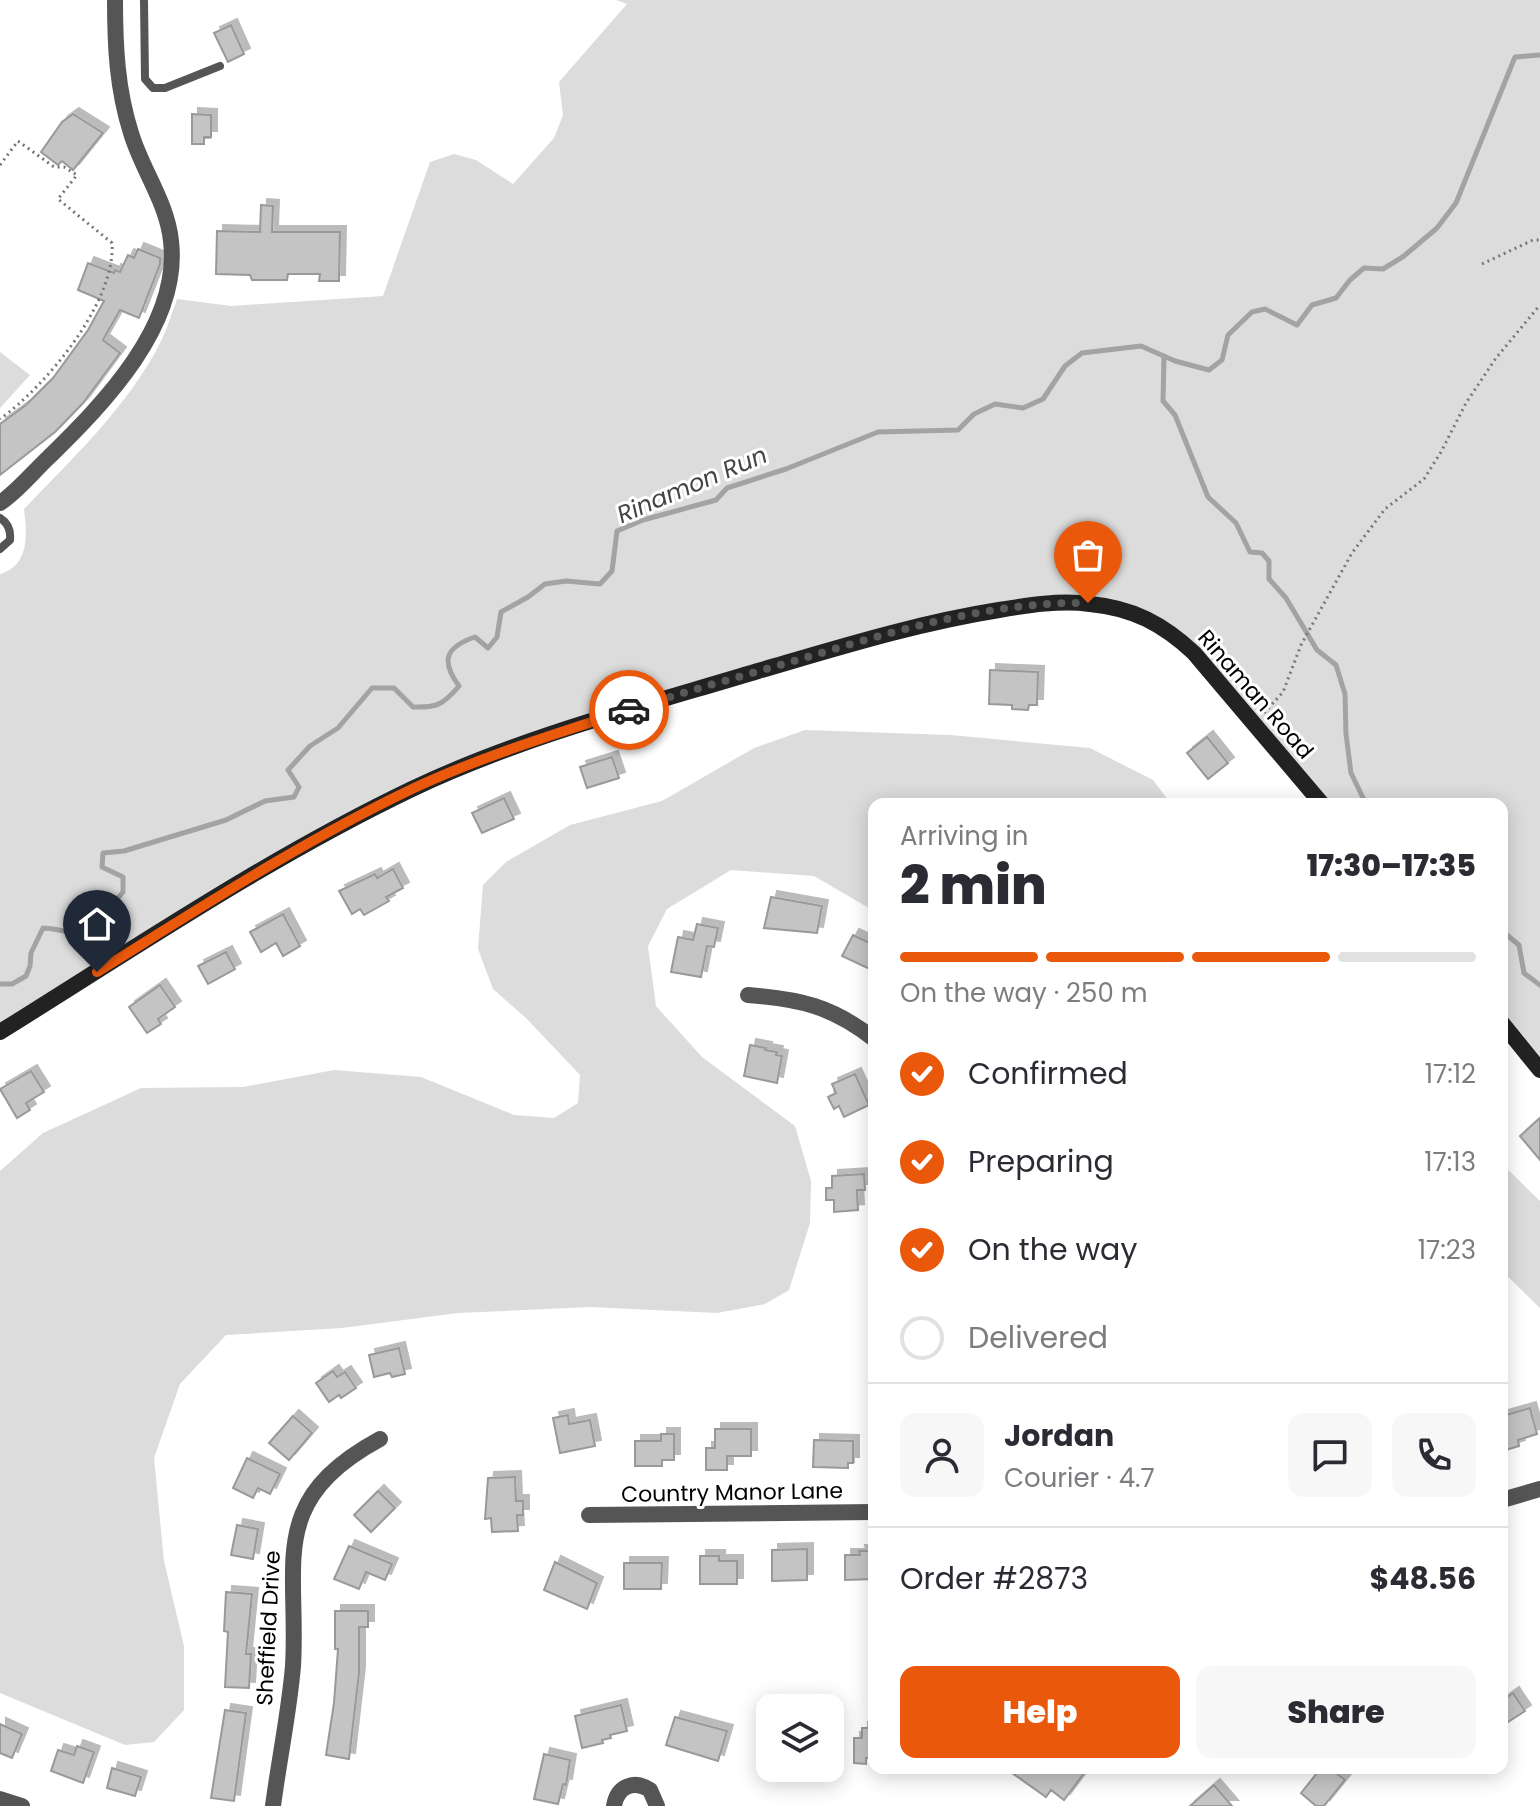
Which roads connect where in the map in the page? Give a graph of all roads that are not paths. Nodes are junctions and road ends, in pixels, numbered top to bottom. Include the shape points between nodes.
1 (115, 0) edge
2 (144, 0) edge
3 (220, 66) dead end
4 (0, 503) edge
5 (0, 518) edge
6 (0, 549) edge
7 (1317, 798) edge
8 (748, 995) dead end
9 (1508, 1030) edge
10 (0, 1032) edge
11 (868, 1035) edge
12 (1540, 1070) edge
13 (380, 1439) dead end
14 (1540, 1489) edge
15 (1508, 1498) edge
16 (868, 1512) edge
17 (589, 1515) dead end
18 (0, 1799) edge
19 (22, 1806) edge
20 (273, 1806) edge
21 (614, 1806) edge
22 (657, 1806) edge

1 - 4 street via 119,89 171,240 167,294 115,388
2 - 3 lane via 145,79 153,88
5 - 6 lane via 10,534
7 - 10 street, Rinaman Road via 1194,653 1149,618 1088,603 972,614 645,705 438,778 254,875
8 - 11 street via 822,1007
9 - 12 street
13 - 20 street, Sheffield Drive via 329,1475 310,1499 296,1531 292,1671
14 - 15 street
16 - 17 street, Country Manor Lane
18 - 19 street
21 - 22 street via 619,1792 637,1784 650,1790

